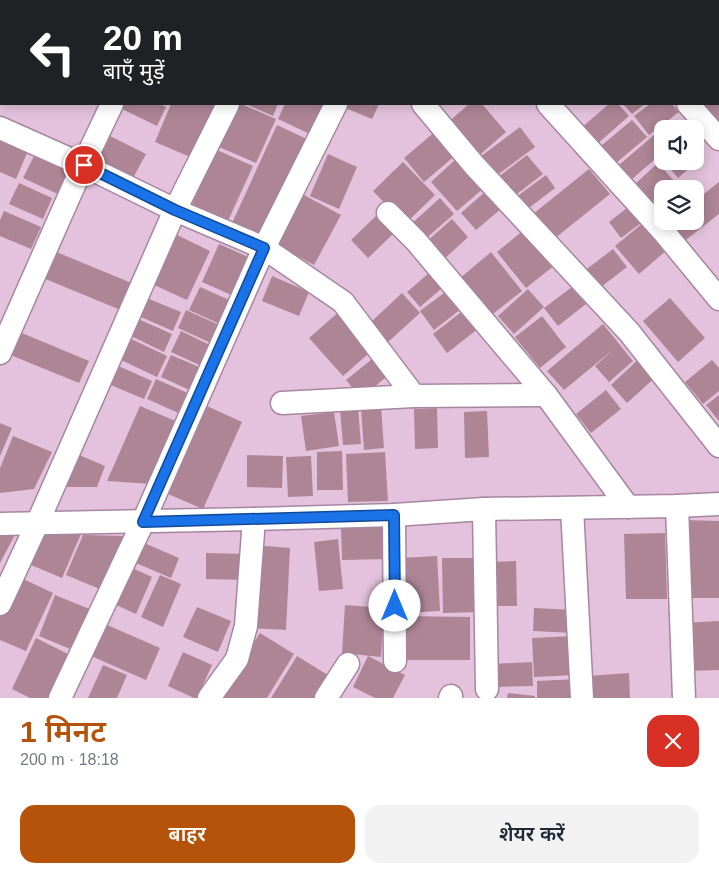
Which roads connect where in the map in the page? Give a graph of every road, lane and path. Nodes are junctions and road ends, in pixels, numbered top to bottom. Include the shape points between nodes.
1 (112, 105) edge
2 (228, 105) edge
3 (336, 105) edge
4 (424, 105) edge
5 (549, 105) edge
6 (689, 105) edge
7 (0, 128) edge
8 (719, 139) edge
9 (84, 165) junction
10 (175, 210) junction
11 (388, 213) dead end
12 (264, 248) junction
13 (719, 299) edge
14 (0, 353) edge
15 (546, 395) junction
16 (414, 396) junction
17 (282, 403) dead end
18 (719, 446) edge
19 (719, 504) edge
20 (677, 506) junction
21 (628, 507) junction
22 (572, 508) junction
23 (484, 509) junction
24 (394, 515) junction
25 (254, 519) junction
26 (143, 522) junction
27 (0, 524) edge
28 (37, 524) junction
29 (0, 604) edge
30 (395, 661) dead end
31 (348, 664) dead end
32 (487, 689) dead end
33 (60, 698) edge
34 (209, 698) edge
35 (326, 698) edge
36 (582, 698) edge
37 (684, 698) edge

1 - 9 street
2 - 10 street
3 - 12 street
4 - 18 street via 474,165 629,332
5 - 13 street via 663,231
6 - 8 street
7 - 9 street
9 - 10 street
9 - 14 street
10 - 12 street
10 - 28 street
11 - 15 street via 416,241
12 - 16 street via 344,302
12 - 26 street
15 - 16 street
15 - 21 street
16 - 17 street
19 - 20 street
20 - 21 street
20 - 37 street
21 - 22 street
22 - 23 street
22 - 36 street
23 - 24 street
23 - 32 street
24 - 25 street
24 - 30 street
25 - 26 street
25 - 34 street via 246,626 237,660
26 - 28 street
26 - 33 street
27 - 28 street
28 - 29 street
31 - 35 street

